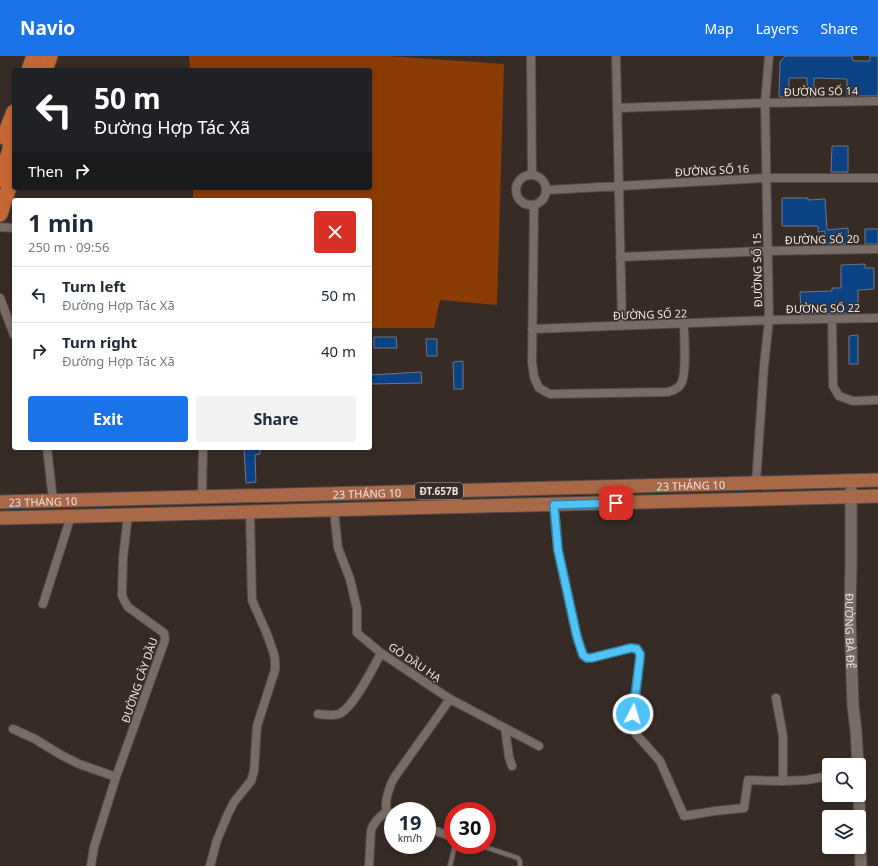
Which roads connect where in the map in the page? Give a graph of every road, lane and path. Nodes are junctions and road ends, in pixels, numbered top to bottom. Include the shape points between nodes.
1 (34, 56) edge
2 (50, 56) edge
3 (531, 56) edge
4 (616, 56) edge
5 (769, 56) edge
6 (30, 68) edge
7 (47, 68) edge
8 (878, 101) edge
9 (765, 103) junction
10 (617, 108) junction
11 (12, 124) edge
12 (12, 135) edge
13 (8, 148) edge
14 (532, 174) junction
15 (12, 178) edge
16 (766, 178) junction
17 (878, 178) edge
18 (0, 179) edge
19 (547, 190) junction
20 (534, 205) junction
21 (0, 214) edge
22 (0, 227) edge
23 (12, 228) edge
24 (878, 249) edge
25 (767, 251) junction
26 (620, 257) junction
27 (0, 298) edge
28 (878, 318) edge
29 (832, 319) junction
30 (769, 320) junction
31 (684, 324) junction
32 (12, 326) edge
33 (622, 326) junction
34 (532, 329) junction
35 (878, 400) edge
36 (46, 450) edge
37 (203, 450) edge
38 (878, 480) edge
39 (851, 481) junction
40 (756, 483) junction
41 (202, 496) junction
42 (878, 496) edge
43 (852, 497) junction
44 (53, 500) junction
45 (0, 502) edge
46 (554, 505) junction
47 (334, 510) junction
48 (250, 512) junction
49 (128, 515) junction
50 (71, 516) junction
51 (0, 518) edge
52 (43, 604) dead end
53 (381, 653) junction
54 (776, 698) dead end
55 (450, 699) junction
56 (318, 714) dead end
57 (505, 728) junction
58 (13, 729) dead end
59 (538, 746) dead end
60 (858, 758) edge
61 (512, 766) dead end
62 (116, 777) junction
63 (822, 777) edge
64 (783, 781) junction
65 (388, 802) edge
66 (859, 802) edge
67 (384, 817) edge
68 (496, 851) edge
69 (453, 854) edge
70 (91, 866) edge
71 (210, 866) edge
72 (369, 866) edge
73 (450, 866) edge
74 (520, 866) edge
75 (861, 866) edge

1 - 6 highway
2 - 7 highway
3 - 14 street
4 - 10 street
5 - 9 street, ĐƯỜNG SỐ 15
8 - 9 street, ĐƯỜNG SỐ 14
9 - 10 street, ĐƯỜNG SỐ 14
9 - 16 street, ĐƯỜNG SỐ 15
10 - 26 street
11 - 13 highway
12 - 13 highway
13 - 18 highway
14 - 19 street via 544,181
14 - 20 street via 522,177 516,191 520,200
15 - 21 highway
16 - 17 street, ĐƯỜNG SỐ 16
16 - 19 street, ĐƯỜNG SỐ 16
16 - 25 street, ĐƯỜNG SỐ 15
19 - 20 street via 543,200
20 - 34 street
22 - 23 street
24 - 25 street, ĐƯỜNG SỐ 20
25 - 26 street, ĐƯỜNG SỐ 20
25 - 30 street, ĐƯỜNG SỐ 15
26 - 33 street
27 - 32 street
28 - 29 street, ĐƯỜNG SỐ 22
29 - 30 street, ĐƯỜNG SỐ 22
29 - 35 street, ĐƯỜNG SỐ 22 via 833,386 839,396 853,401
30 - 31 street, ĐƯỜNG SỐ 22
30 - 40 street, ĐƯỜNG SỐ 15
31 - 33 street, ĐƯỜNG SỐ 22
31 - 34 street via 685,372 677,389 668,392 550,394 539,388 534,377
33 - 34 street, ĐƯỜNG SỐ 22
36 - 44 street
37 - 41 street
38 - 39 main road, 23 THÁNG 10 / ĐT.657B
39 - 40 main road, 23 THÁNG 10 / ĐT.657B
39 - 43 street, ĐƯỜNG BÀ ĐÊ
40 - 41 main road, 23 THÁNG 10 / ĐT.657B
41 - 44 main road, 23 THÁNG 10 / ĐT.657B
42 - 43 main road, 23 THÁNG 10 / ĐT.657B
43 - 46 main road, 23 THÁNG 10 / ĐT.657B
43 - 60 street, ĐƯỜNG BÀ ĐÊ via 850,633 852,699
44 - 45 main road, 23 THÁNG 10 / ĐT.657B
46 - 47 main road, 23 THÁNG 10 / ĐT.657B
46 - 64 street via 558,550 583,655 591,658 631,648 639,652 634,728 636,734 660,761 684,816 744,808 748,780
47 - 48 main road, 23 THÁNG 10 / ĐT.657B
47 - 53 street, GÒ DẦU HẠ via 338,548 350,579 357,609 357,633
48 - 49 main road, 23 THÁNG 10 / ĐT.657B
48 - 71 street via 252,600 276,660 275,670 257,726 251,781 228,814
49 - 50 main road, 23 THÁNG 10 / ĐT.657B
49 - 62 street, ĐƯỜNG CÂY DẦU via 122,595 128,607 164,633 165,640
50 - 51 main road, 23 THÁNG 10 / ĐT.657B
50 - 52 street
53 - 55 street, GÒ DẦU HẠ
53 - 56 street via 348,707 337,714
54 - 64 street via 783,736
55 - 57 street, GÒ DẦU HẠ
55 - 65 street via 391,782
57 - 59 street, GÒ DẦU HẠ
57 - 61 street
58 - 62 street via 80,764
62 - 70 street, ĐƯỜNG CÂY DẦU via 94,847
63 - 64 street
66 - 75 street
67 - 72 street via 372,826
68 - 74 lane via 518,858
69 - 73 lane

